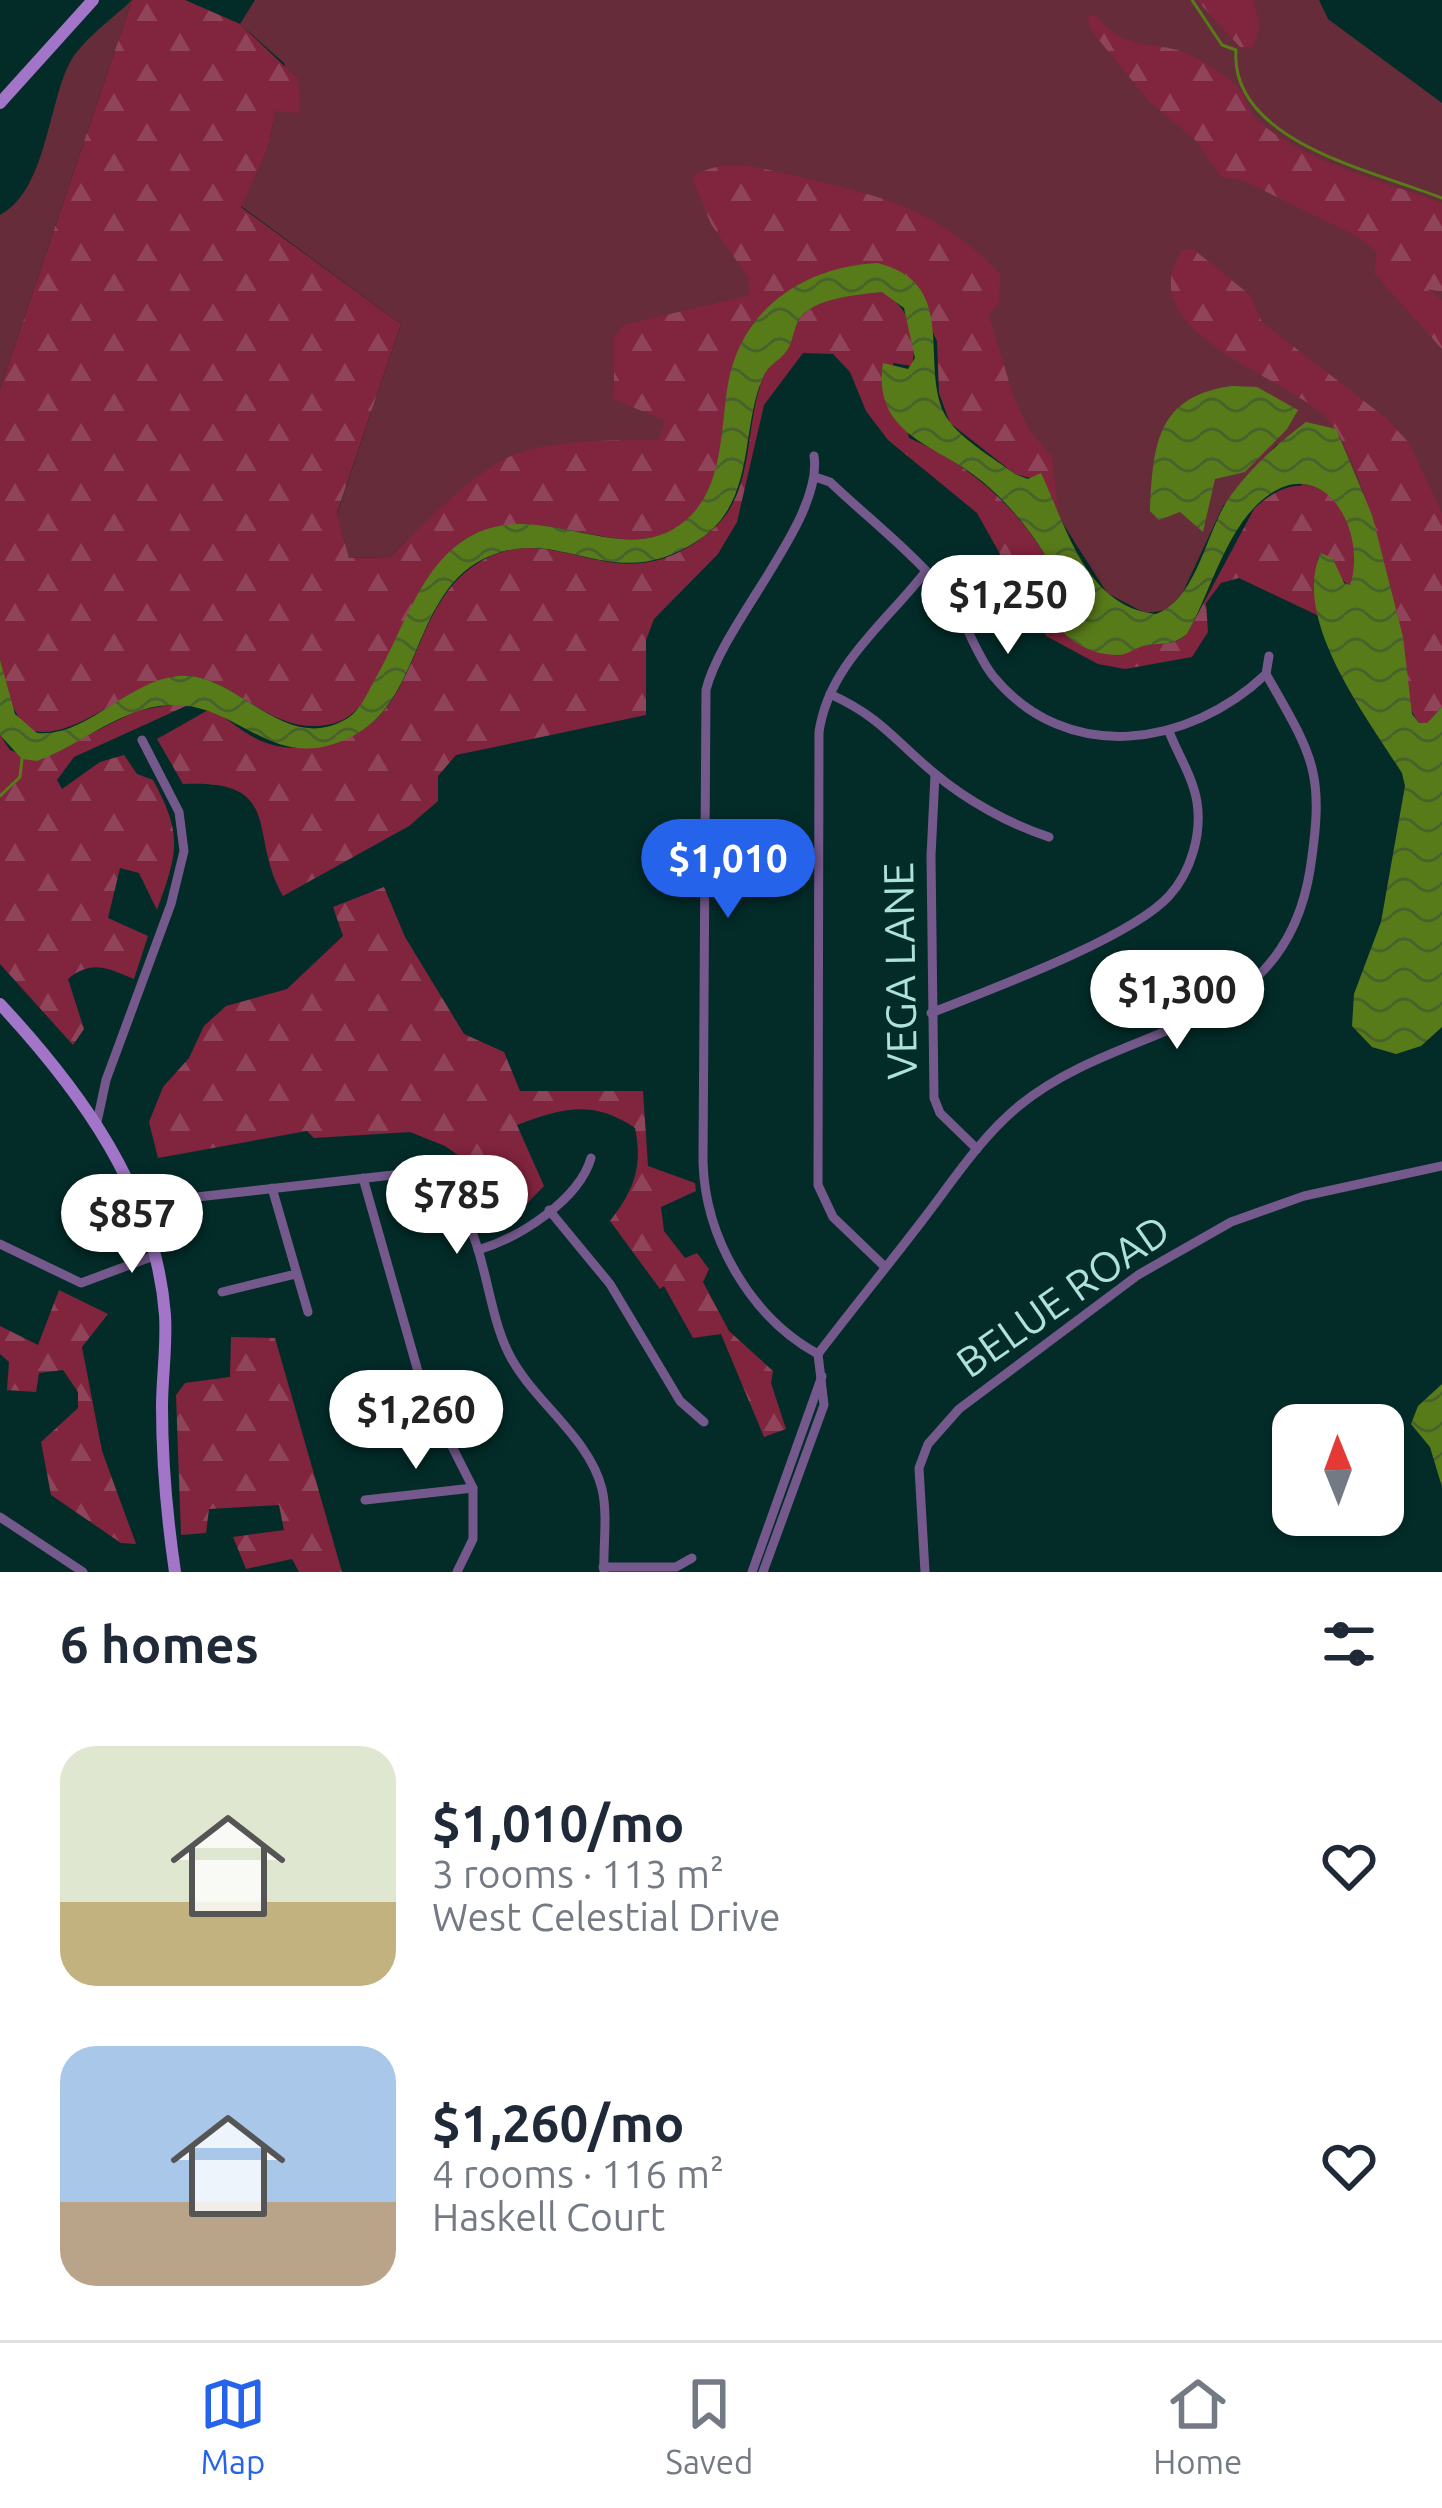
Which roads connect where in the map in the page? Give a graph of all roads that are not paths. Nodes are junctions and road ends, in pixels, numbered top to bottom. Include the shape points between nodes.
1 (93, 0) edge
2 (0, 103) edge
3 (814, 456) dead end
4 (818, 478) junction
5 (926, 571) junction
6 (1269, 656) dead end
7 (1266, 674) junction
8 (830, 694) junction
9 (1170, 734) junction
10 (142, 740) dead end
11 (935, 775) junction
12 (1049, 837) dead end
13 (0, 1004) edge
14 (931, 1013) junction
15 (97, 1122) junction
16 (977, 1149) junction
17 (591, 1158) dead end
18 (1442, 1166) edge
19 (364, 1178) junction
20 (272, 1188) junction
21 (135, 1204) junction
22 (549, 1210) junction
23 (0, 1244) edge
24 (478, 1250) junction
25 (152, 1256) junction
26 (884, 1266) junction
27 (296, 1274) junction
28 (222, 1292) dead end
29 (308, 1312) dead end
30 (818, 1354) junction
31 (822, 1376) junction
32 (428, 1398) junction
33 (340, 1410) dead end
34 (704, 1422) dead end
35 (473, 1488) junction
36 (364, 1500) dead end
37 (0, 1517) edge
38 (692, 1558) dead end
39 (603, 1570) edge
40 (83, 1572) edge
41 (175, 1572) edge
42 (457, 1572) edge
43 (752, 1572) edge
44 (763, 1572) edge
45 (925, 1572) edge

1 - 2 street
3 - 4 street
4 - 5 street
4 - 30 street via 706,690 703,1162 707,1212 729,1261
5 - 8 street
5 - 9 street via 992,674 1039,717 1097,736
6 - 7 street
7 - 9 street via 1228,705
7 - 16 street via 1309,748 1320,794 1306,892 1287,942 1226,1003 1036,1093
8 - 11 street via 878,718
8 - 26 street via 819,732 818,1185 832,1217
9 - 14 street via 1198,815 1192,856 1174,891 1117,932
10 - 15 street via 179,812 184,851
11 - 12 street
11 - 14 street, VEGA LANE
13 - 15 street
14 - 16 street, VEGA LANE via 936,1106
15 - 21 street
16 - 26 street
17 - 22 street via 586,1177
18 - 45 street, BELUE ROAD via 1304,1196 1231,1222 1138,1274 959,1409 928,1444 919,1468
19 - 20 street
19 - 24 street via 410,1175 436,1183 463,1210
19 - 32 street
20 - 21 street
20 - 27 street
21 - 25 street
22 - 24 street
22 - 34 street via 610,1284 680,1401
23 - 25 street via 81,1283
24 - 39 street via 508,1354 598,1479
25 - 41 street via 165,1314 163,1466
26 - 30 street
27 - 28 street
27 - 29 street
30 - 31 street
31 - 43 street
31 - 44 street via 824,1405
32 - 33 street
32 - 35 street
35 - 36 street
35 - 42 street via 473,1539
37 - 40 street
38 - 39 street via 676,1567

